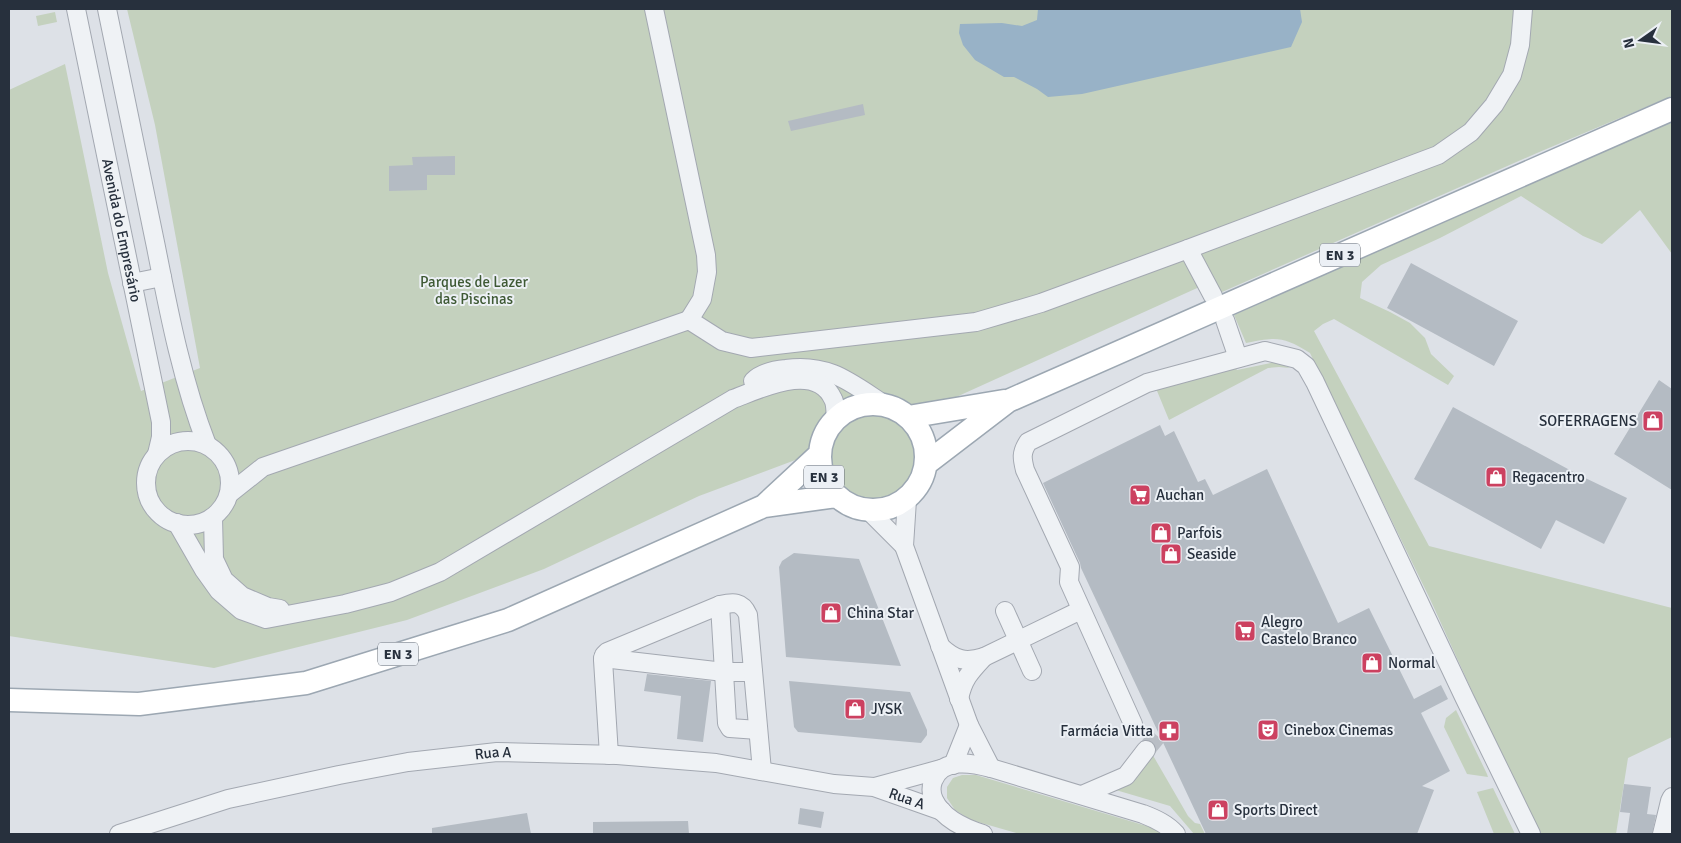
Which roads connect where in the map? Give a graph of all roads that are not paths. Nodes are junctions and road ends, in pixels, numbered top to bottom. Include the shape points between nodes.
1 (76, 9) edge
2 (107, 9) edge
3 (654, 9) edge
4 (1522, 9) edge
5 (1672, 109) edge
6 (1188, 249) junction
7 (162, 277) junction
8 (132, 282) junction
9 (1213, 296) dead end
10 (689, 320) junction
11 (1225, 320) dead end
12 (1238, 358) junction
13 (733, 399) junction
14 (1008, 401) junction
15 (885, 405) junction
16 (908, 416) junction
17 (836, 418) junction
18 (207, 445) junction
19 (157, 454) junction
20 (820, 454) junction
21 (926, 463) junction
22 (227, 465) junction
23 (263, 467) junction
24 (229, 494) junction
25 (836, 496) junction
26 (907, 500) junction
27 (764, 506) junction
28 (869, 511) junction
29 (213, 518) junction
30 (177, 523) junction
31 (904, 546) junction
32 (720, 606) junction
33 (1081, 610) junction
34 (1005, 611) dead end
35 (300, 613) junction
36 (1018, 640) junction
37 (940, 646) junction
38 (984, 657) junction
39 (603, 658) junction
40 (1032, 671) dead end
41 (724, 672) junction
42 (753, 672) junction
43 (959, 699) junction
44 (9, 700) edge
45 (1134, 724) dead end
46 (969, 725) junction
47 (758, 730) junction
48 (1146, 750) tunnel mouth
49 (609, 755) junction
50 (947, 767) junction
51 (991, 768) junction
52 (762, 771) junction
53 (874, 787) junction
54 (1082, 796) junction
55 (1672, 797) edge
56 (942, 811) junction
57 (119, 834) edge
58 (983, 834) edge
59 (1176, 834) edge
60 (1531, 834) edge
61 (1662, 834) edge

1 - 8 street, Avenida do Empresário
2 - 7 street, Avenida do Empresário
3 - 10 street via 706,255 702,299
4 - 6 street via 1520,45 1512,75 1494,105 1471,132 1438,155
5 - 14 main road, EN 3
6 - 9 street
6 - 10 street via 976,322 750,348 722,341
7 - 8 street
7 - 18 street, Avenida do Empresário via 189,396
8 - 19 street, Avenida do Empresário via 161,422
10 - 23 street
11 - 12 street
12 - 33 street via 1147,383 1028,442 1023,450 1021,456 1025,470 1070,566 1069,582
12 - 60 street via 1265,352 1297,359 1306,366 1402,581
13 - 15 street via 756,378 777,370 801,367 833,373
13 - 17 street via 771,384 812,380 825,386 834,399
13 - 35 street via 440,572 391,592
14 - 16 main road, EN 3
14 - 21 main road, EN 3
15 - 16 main road, EN 3
15 - 17 main road, EN 3 via 859,406
16 - 21 main road, EN 3 via 923,437
17 - 20 main road, EN 3 via 822,440
18 - 19 street via 180,441
18 - 22 street
19 - 30 street via 146,478 147,491 151,504 160,514
20 - 25 main road, EN 3 via 826,484
20 - 27 main road, EN 3
21 - 26 main road, EN 3 via 923,477
22 - 23 street
22 - 24 street
23 - 24 street
24 - 29 street
25 - 27 main road, EN 3
25 - 28 main road, EN 3 via 851,506
26 - 28 main road, EN 3 via 882,511
26 - 31 street
27 - 44 main road, EN 3 via 508,620 306,683 139,704
28 - 31 street
29 - 30 street via 200,524
29 - 35 street via 214,559 224,580 242,596 268,607
30 - 35 street via 219,592 241,610 266,619
31 - 37 street
32 - 39 street via 607,652
32 - 41 street
32 - 42 street via 734,603 746,609
33 - 36 street
33 - 45 street
34 - 36 street
36 - 38 street
36 - 40 street
37 - 38 street via 961,660
37 - 43 street
38 - 43 street via 967,676
39 - 41 street
39 - 49 street
41 - 42 street
41 - 47 street via 727,723 730,728
42 - 47 street
43 - 46 street
46 - 50 street
46 - 51 street
47 - 52 street
48 - 54 street via 1126,776
49 - 52 street, Rua A via 716,763
49 - 57 street, Rua A via 497,752 408,762 228,799
50 - 51 street, Rua A via 973,764
50 - 53 street, Rua A
50 - 56 street via 934,779 931,793
51 - 54 street, Rua A
52 - 53 street, Rua A via 834,784
53 - 56 street, Rua A
54 - 59 street, Rua A via 1156,819
55 - 61 street
56 - 58 street via 958,825

